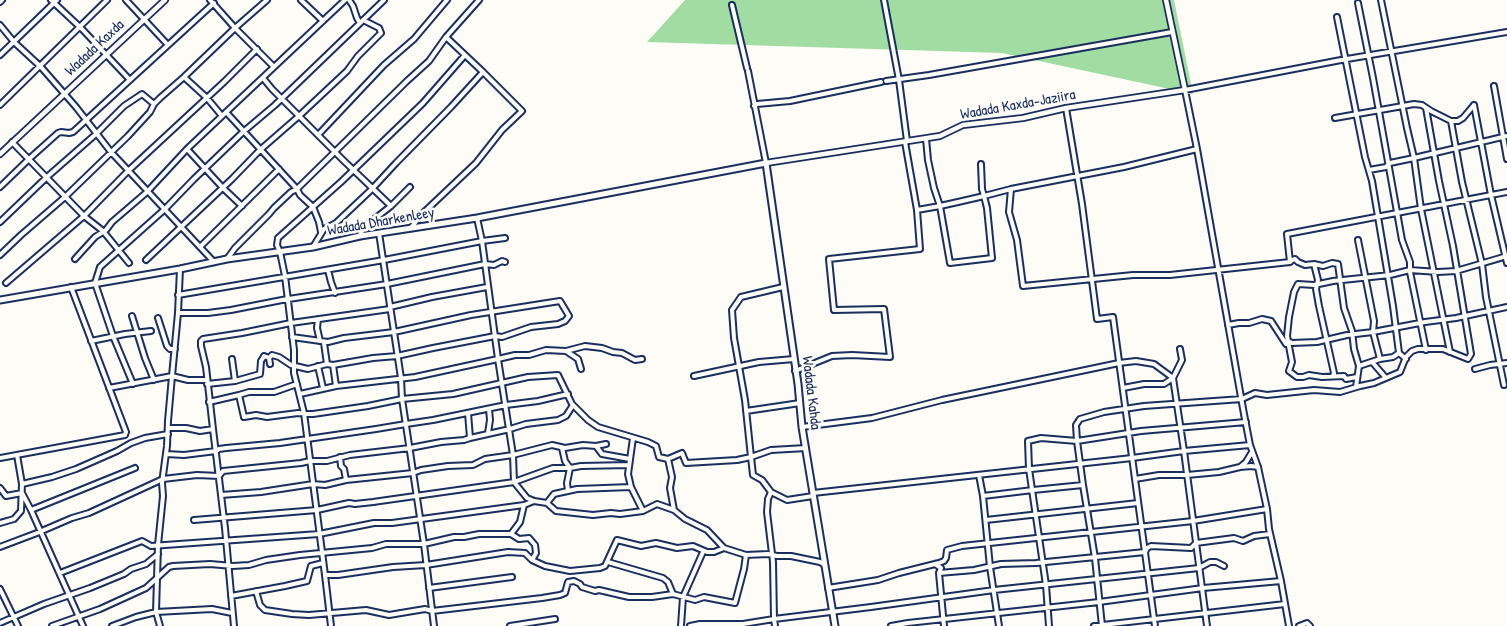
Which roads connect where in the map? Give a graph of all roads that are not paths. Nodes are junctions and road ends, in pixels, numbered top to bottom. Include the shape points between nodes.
1 (107, 0) edge
2 (126, 0) edge
3 (165, 0) edge
4 (267, 0) edge
5 (301, 0) edge
6 (347, 0) edge
7 (384, 0) edge
8 (447, 0) edge
9 (479, 0) edge
10 (884, 0) edge
11 (1166, 0) edge
12 (1381, 0) edge
13 (54, 1) edge
14 (212, 2) edge
15 (1358, 3) dead end
16 (732, 5) dead end
17 (1337, 17) dead end
18 (144, 19) junction
19 (323, 21) junction
20 (362, 21) junction
21 (0, 25) edge
22 (80, 27) junction
23 (235, 28) junction
24 (1172, 32) junction
25 (1507, 32) edge
26 (446, 37) junction
27 (14, 42) junction
28 (168, 45) junction
29 (257, 50) junction
30 (1391, 52) junction
31 (106, 54) junction
32 (0, 55) edge
33 (465, 55) junction
34 (1369, 56) junction
35 (1346, 60) junction
36 (41, 67) junction
37 (274, 67) junction
38 (482, 72) junction
39 (184, 78) junction
40 (263, 78) junction
41 (130, 80) junction
42 (899, 80) junction
43 (1494, 86) dead end
44 (1185, 90) junction
45 (64, 93) junction
46 (207, 98) junction
47 (282, 98) junction
48 (154, 104) junction
49 (0, 105) edge
50 (754, 106) junction
51 (1402, 106) junction
52 (1066, 108) junction
53 (1426, 108) junction
54 (1379, 110) junction
55 (226, 112) junction
56 (1357, 114) junction
57 (222, 116) junction
58 (299, 116) junction
59 (1335, 118) dead end
60 (86, 120) junction
61 (1451, 120) junction
62 (243, 132) junction
63 (96, 134) junction
64 (318, 135) junction
65 (1505, 136) edge
66 (926, 139) junction
67 (12, 142) junction
68 (906, 142) junction
69 (1481, 142) junction
70 (1456, 148) junction
71 (187, 149) junction
72 (1197, 149) junction
73 (260, 150) junction
74 (335, 151) junction
75 (111, 152) junction
76 (1434, 153) junction
77 (0, 154) edge
78 (1414, 158) junction
79 (28, 159) junction
80 (1507, 159) edge
81 (766, 163) junction
82 (981, 164) dead end
83 (1388, 164) junction
84 (206, 168) junction
85 (279, 169) junction
86 (354, 170) junction
87 (1369, 170) junction
88 (128, 171) junction
89 (1076, 176) junction
90 (47, 177) junction
91 (0, 187) edge
92 (410, 187) dead end
93 (223, 188) junction
94 (297, 189) junction
95 (372, 189) junction
96 (1011, 189) junction
97 (147, 192) junction
98 (1507, 192) edge
99 (1491, 195) junction
100 (984, 196) junction
101 (65, 197) junction
102 (1467, 199) junction
103 (1444, 204) junction
104 (242, 206) junction
105 (391, 206) junction
106 (940, 206) junction
107 (313, 207) junction
108 (1421, 208) junction
109 (165, 209) junction
110 (917, 210) junction
111 (1397, 213) junction
112 (84, 216) junction
113 (1378, 217) junction
114 (477, 218) junction
115 (0, 222) edge
116 (182, 227) junction
117 (411, 228) junction
118 (102, 231) junction
119 (321, 232) junction
120 (379, 233) junction
121 (360, 236) junction
122 (505, 238) dead end
123 (1358, 240) dead end
124 (482, 241) junction
125 (200, 246) junction
126 (313, 247) junction
127 (118, 252) junction
128 (280, 252) junction
129 (0, 255) edge
130 (1506, 256) edge
131 (75, 259) dead end
132 (227, 259) junction
133 (146, 260) dead end
134 (384, 260) junction
135 (214, 262) junction
136 (505, 262) dead end
137 (1290, 262) junction
138 (129, 263) dead end
139 (1507, 263) edge
140 (484, 264) junction
141 (1314, 264) junction
142 (1482, 264) junction
143 (180, 269) junction
144 (1218, 269) junction
145 (328, 270) junction
146 (1410, 270) junction
147 (1456, 271) junction
148 (1434, 272) junction
149 (1388, 275) junction
150 (285, 276) junction
151 (1365, 278) junction
152 (1092, 280) junction
153 (1340, 280) junction
154 (6, 283) dead end
155 (95, 283) junction
156 (387, 284) junction
157 (1317, 285) junction
158 (71, 287) junction
159 (487, 287) junction
160 (783, 287) junction
161 (335, 293) junction
162 (178, 296) junction
163 (288, 299) junction
164 (0, 300) edge
165 (1507, 307) edge
166 (390, 308) junction
167 (492, 311) junction
168 (1489, 311) junction
169 (178, 313) junction
170 (132, 316) dead end
171 (1465, 316) junction
172 (158, 318) dead end
173 (318, 319) junction
174 (1444, 320) junction
175 (291, 323) junction
176 (1420, 323) junction
177 (1228, 325) junction
178 (1396, 328) junction
179 (151, 331) dead end
180 (137, 332) junction
181 (394, 332) junction
182 (1373, 332) junction
183 (1353, 334) junction
184 (113, 336) junction
185 (495, 336) junction
186 (292, 337) junction
187 (91, 341) junction
188 (1288, 341) junction
189 (1327, 341) junction
190 (322, 342) junction
191 (1180, 349) dead end
192 (175, 350) junction
193 (1426, 350) junction
194 (566, 351) junction
195 (1450, 352) junction
196 (1399, 353) junction
197 (397, 356) junction
198 (269, 358) junction
199 (232, 359) dead end
200 (498, 359) junction
201 (642, 359) dead end
202 (794, 359) junction
203 (1380, 359) junction
204 (1406, 359) junction
205 (1373, 362) junction
206 (1119, 363) junction
207 (1507, 363) edge
208 (270, 364) dead end
209 (327, 364) junction
210 (1500, 364) junction
211 (333, 365) junction
212 (294, 366) junction
213 (318, 366) junction
214 (739, 366) junction
215 (1358, 366) junction
216 (581, 369) dead end
217 (796, 370) junction
218 (1475, 370) dead end
219 (172, 376) junction
220 (694, 376) dead end
221 (1333, 376) junction
222 (1357, 377) junction
223 (401, 378) junction
224 (1173, 378) junction
225 (1386, 378) junction
226 (154, 380) junction
227 (235, 381) junction
228 (207, 382) junction
229 (133, 384) junction
230 (297, 384) junction
231 (503, 384) junction
232 (1504, 385) dead end
233 (336, 386) junction
234 (1356, 387) junction
235 (109, 388) junction
236 (322, 388) junction
237 (1123, 388) junction
238 (300, 394) junction
239 (568, 394) junction
240 (239, 395) junction
241 (402, 399) junction
242 (1242, 400) junction
243 (210, 402) junction
244 (1176, 403) junction
245 (573, 404) junction
246 (800, 404) junction
247 (506, 405) junction
248 (489, 409) junction
249 (1126, 410) junction
250 (746, 411) junction
251 (304, 413) junction
252 (468, 413) junction
253 (1246, 422) junction
254 (406, 424) junction
255 (802, 427) junction
256 (1181, 427) junction
257 (168, 428) junction
258 (213, 429) junction
259 (510, 430) junction
260 (1129, 433) junction
261 (168, 434) junction
262 (488, 434) junction
263 (470, 438) junction
264 (633, 438) junction
265 (307, 439) junction
266 (1077, 440) junction
267 (606, 444) dead end
268 (1250, 445) junction
269 (596, 446) junction
270 (410, 448) junction
271 (562, 448) junction
272 (806, 448) junction
273 (216, 451) junction
274 (1184, 451) junction
275 (1252, 451) junction
276 (166, 454) junction
277 (602, 454) junction
278 (17, 455) junction
279 (513, 455) junction
280 (340, 457) junction
281 (751, 457) junction
282 (0, 458) edge
283 (1132, 458) junction
284 (630, 459) junction
285 (668, 459) junction
286 (310, 460) junction
287 (1080, 464) junction
288 (608, 465) junction
289 (630, 465) junction
290 (1240, 467) junction
291 (1258, 467) junction
292 (135, 468) dead end
293 (570, 468) junction
294 (1029, 469) junction
295 (413, 472) junction
296 (979, 475) junction
297 (1187, 475) junction
298 (219, 476) junction
299 (163, 479) junction
300 (1135, 479) junction
301 (346, 480) junction
302 (514, 482) junction
303 (22, 484) junction
304 (313, 484) junction
305 (1083, 485) junction
306 (631, 487) junction
307 (0, 488) edge
308 (1033, 490) junction
309 (568, 491) junction
310 (770, 492) junction
311 (22, 494) junction
312 (813, 494) junction
313 (222, 495) junction
314 (416, 495) junction
315 (6, 496) junction
316 (983, 496) junction
317 (0, 498) edge
318 (534, 501) junction
319 (546, 503) junction
320 (1138, 503) junction
321 (524, 505) junction
322 (1267, 509) junction
323 (31, 510) junction
324 (317, 510) junction
325 (674, 510) junction
326 (1087, 510) junction
327 (643, 511) junction
328 (1035, 516) junction
329 (224, 518) junction
330 (420, 519) junction
331 (194, 520) dead end
332 (986, 520) junction
333 (1193, 521) junction
334 (0, 523) edge
335 (1142, 526) junction
336 (41, 531) junction
337 (1090, 532) junction
338 (319, 534) junction
339 (511, 534) junction
340 (1270, 534) junction
341 (1038, 538) junction
342 (226, 541) junction
343 (989, 543) junction
344 (1196, 543) junction
345 (424, 544) junction
346 (158, 545) junction
347 (0, 547) edge
348 (724, 548) junction
349 (703, 552) junction
350 (1145, 552) junction
351 (322, 553) junction
352 (158, 554) junction
353 (746, 555) junction
354 (772, 555) junction
355 (1095, 558) junction
356 (532, 560) junction
357 (608, 562) junction
358 (1042, 562) junction
359 (323, 563) junction
360 (935, 564) junction
361 (228, 565) junction
362 (426, 565) junction
363 (825, 565) junction
364 (1224, 566) dead end
365 (990, 567) junction
366 (1199, 568) junction
367 (60, 573) junction
368 (939, 573) junction
369 (1148, 574) junction
370 (325, 575) junction
371 (157, 577) junction
372 (512, 577) dead end
373 (1096, 579) junction
374 (1281, 581) junction
375 (1046, 585) junction
376 (429, 588) junction
377 (828, 588) junction
378 (1203, 588) junction
379 (0, 589) edge
380 (994, 590) junction
381 (256, 591) junction
382 (673, 594) junction
383 (69, 595) junction
384 (1151, 595) junction
385 (231, 596) junction
386 (683, 597) junction
387 (942, 598) junction
388 (1099, 602) junction
389 (1285, 604) junction
390 (1047, 608) junction
391 (432, 611) junction
392 (833, 611) junction
393 (156, 612) junction
394 (330, 612) junction
395 (232, 613) junction
396 (996, 613) junction
397 (1206, 613) junction
398 (78, 616) junction
399 (14, 617) junction
400 (555, 619) dead end
401 (774, 619) junction
402 (1154, 619) junction
403 (942, 620) junction
404 (0, 623) edge
405 (18, 626) edge
406 (52, 626) edge
407 (83, 626) edge
408 (112, 626) edge
409 (160, 626) edge
410 (234, 626) edge
411 (331, 626) edge
412 (434, 626) edge
413 (510, 626) edge
414 (681, 626) edge
415 (690, 626) edge
416 (775, 626) edge
417 (835, 626) edge
418 (891, 626) edge
419 (944, 626) edge
420 (999, 626) edge
421 (1049, 626) edge
422 (1094, 626) edge
423 (1102, 626) edge
424 (1155, 626) edge
425 (1207, 626) edge
426 (1289, 626) edge
427 (1299, 626) edge
428 (1310, 626) edge

1 - 22 street
2 - 18 street
3 - 18 street, Wadada Kaxda
4 - 23 street
5 - 19 street
6 - 19 street
6 - 20 street
7 - 20 street
8 - 64 street via 414,39 384,64
9 - 26 street
10 - 42 street
11 - 24 street
12 - 30 street
13 - 22 street
13 - 27 street
14 - 23 street
14 - 28 street
15 - 34 street
16 - 50 street
17 - 35 street
18 - 28 street
18 - 31 street, Wadada Kaxda
19 - 37 street
20 - 47 street
20 - 58 street via 379,28 380,35 347,72
21 - 27 street
22 - 31 street
22 - 36 street
23 - 29 street
23 - 39 street
24 - 42 street
24 - 44 street
25 - 30 street
26 - 33 street
26 - 74 street via 429,61
27 - 32 street
27 - 36 street
28 - 41 street
29 - 37 street
29 - 46 street
30 - 34 street
30 - 51 street
31 - 41 street
31 - 45 street, Wadada Kaxda
33 - 38 street
33 - 86 street via 423,103
34 - 35 street
34 - 54 street
35 - 44 street
35 - 56 street
36 - 45 street
36 - 49 street
37 - 40 street
38 - 95 street
38 - 117 street via 522,111
39 - 46 street
39 - 48 street
40 - 47 street
40 - 55 street
41 - 60 street
42 - 50 street
42 - 68 street
43 - 65 street
44 - 52 street, Wadada Kaxda-Jaziira
44 - 72 street
45 - 60 street
45 - 67 street, Wadada Kaxda
46 - 57 street
46 - 88 street
47 - 58 street
47 - 62 street
48 - 63 street via 142,94 124,106
48 - 75 street via 138,126
50 - 81 street
51 - 53 street via 1422,104
51 - 54 street
51 - 78 street
52 - 66 street, Wadada Kaxda-Jaziira via 1022,118 964,125
52 - 89 street
53 - 61 street
53 - 76 street
54 - 56 street
54 - 83 street
55 - 57 street
55 - 62 street
56 - 59 street
56 - 87 street
57 - 71 street
58 - 64 street
58 - 73 street
60 - 63 street
60 - 79 street via 70,133 58,133
61 - 69 street via 1463,118 1474,105
61 - 70 street
62 - 73 street
62 - 84 street
63 - 75 street
63 - 90 street
64 - 74 street
65 - 69 street
65 - 80 street
66 - 68 street, Wadada Kaxda-Jaziira
66 - 106 street
67 - 77 street, Wadada Kaxda
67 - 79 street
68 - 81 street, Wadada Kaxda-Jaziira
68 - 110 street
69 - 70 street
69 - 99 street
70 - 76 street
70 - 102 street
71 - 84 street
71 - 97 street
72 - 89 street
72 - 144 street
73 - 85 street
73 - 93 street
74 - 86 street
74 - 94 street
75 - 88 street
75 - 101 street
76 - 78 street
76 - 103 street
78 - 83 street
78 - 108 street
79 - 90 street
79 - 91 street
81 - 114 main road, Wadada Dharkenleey
81 - 160 main road, Wadada Kahda
82 - 100 street
83 - 87 street
83 - 111 street
84 - 93 street
84 - 109 street
85 - 94 street
85 - 104 street
86 - 95 street
86 - 107 street
87 - 113 street
88 - 97 street
88 - 112 street
89 - 96 street
89 - 152 street
90 - 101 street
90 - 115 street
92 - 105 street
93 - 104 street
93 - 116 street
94 - 107 street
94 - 132 street via 274,208
95 - 105 street
95 - 119 street via 336,223
96 - 100 street
96 - 152 street via 1009,212 1017,240 1023,286
97 - 109 street
97 - 118 street
98 - 99 street
99 - 102 street
99 - 130 street
100 - 106 street
100 - 106 street via 992,258 950,263
101 - 112 street
101 - 129 street
102 - 103 street
102 - 142 street
103 - 108 street
103 - 147 street
104 - 125 street
105 - 121 street via 363,228
106 - 110 street
107 - 119 street
107 - 128 street via 278,238
108 - 111 street
108 - 148 street
109 - 116 street
109 - 127 street
110 - 217 street via 920,250 829,259 834,310 884,309 890,357 832,356
111 - 113 street
111 - 146 street
112 - 118 street
112 - 154 street
113 - 137 street via 1288,234
113 - 149 street
114 - 117 main road, Wadada Dharkenleey
114 - 124 street
116 - 125 street
116 - 133 street
117 - 120 main road, Wadada Dharkenleey
118 - 127 street
118 - 131 street
119 - 126 street
120 - 121 main road, Wadada Dharkenleey
120 - 134 street
121 - 126 main road, Wadada Dharkenleey
122 - 124 street
123 - 151 street
124 - 134 street
124 - 140 street
125 - 135 street
126 - 128 main road, Wadada Dharkenleey
127 - 138 street
127 - 155 street via 100,267
128 - 132 main road, Wadada Dharkenleey
128 - 150 street
130 - 139 street
130 - 142 street
132 - 135 main road, Wadada Dharkenleey
134 - 145 street
134 - 156 street
135 - 143 main road, Wadada Dharkenleey
136 - 140 street
137 - 141 street via 1295,259 1305,265
137 - 144 street
140 - 156 street
140 - 159 street
141 - 153 street via 1338,264
141 - 157 street
142 - 147 street
142 - 168 street
143 - 155 main road, Wadada Dharkenleey
143 - 162 street
144 - 152 street
144 - 177 street
145 - 150 street
145 - 161 street
146 - 148 street
146 - 149 street
146 - 176 street
147 - 148 street
147 - 171 street
148 - 174 street
149 - 151 street
149 - 178 street
150 - 162 street
150 - 163 street
151 - 153 street
151 - 182 street via 1374,321
152 - 206 street via 1097,319 1113,317
153 - 157 street
153 - 183 street via 1344,308
155 - 158 main road, Wadada Dharkenleey
155 - 184 street
156 - 161 street
156 - 166 street
157 - 188 street via 1298,284 1289,317
157 - 189 street
158 - 164 main road, Wadada Dharkenleey
158 - 187 street
159 - 166 street
159 - 167 street
160 - 202 main road, Wadada Kahda
160 - 214 street via 741,297 732,310
161 - 163 street
162 - 169 street
163 - 169 street via 208,313
163 - 175 street
165 - 168 street
166 - 173 street
166 - 181 street
167 - 181 street
167 - 185 street
167 - 185 street via 560,301 569,316 558,324
168 - 171 street
168 - 210 street
169 - 192 street
170 - 180 street
171 - 174 street
171 - 195 street via 1471,354 1468,359
172 - 192 street via 166,346
173 - 175 street
173 - 190 street via 317,328
174 - 176 street
174 - 195 street
175 - 186 street
175 - 228 street via 203,339 201,346
176 - 178 street
176 - 193 street
177 - 188 street via 1262,319 1271,321 1286,344
177 - 242 street
178 - 182 street
178 - 196 street
179 - 180 street
180 - 184 street
180 - 226 street
181 - 190 street
181 - 197 street
182 - 183 street
182 - 203 street
183 - 189 street
183 - 215 street
184 - 187 street
184 - 229 street
185 - 197 street
185 - 200 street
186 - 190 street
186 - 212 street
187 - 235 street
188 - 189 street
188 - 221 street via 1292,362 1289,371 1303,377
189 - 221 street
190 - 209 street
191 - 224 street via 1182,360
192 - 219 street
193 - 195 street
193 - 204 street via 1412,351
194 - 200 street via 546,350
194 - 201 street via 585,346 622,353 635,360
194 - 216 street via 578,359
196 - 203 street
196 - 204 street
197 - 211 street
197 - 223 street
198 - 208 street
198 - 212 street via 272,355
198 - 227 street via 264,356 261,361 260,374
199 - 227 street
200 - 223 street
200 - 231 street
202 - 214 street
202 - 217 main road, Wadada Kahda
203 - 205 street
204 - 225 street via 1400,372
205 - 215 street
205 - 225 street
206 - 224 street via 1154,364
206 - 237 street
206 - 255 street via 872,418
207 - 210 street
209 - 211 street
209 - 213 street
210 - 218 street
210 - 232 street
211 - 233 street
212 - 213 street via 308,369
212 - 230 street
213 - 236 street
214 - 220 street
214 - 250 street
215 - 222 street
217 - 246 main road, Wadada Kahda
219 - 226 street
219 - 228 street
219 - 257 street
221 - 222 street
222 - 234 street
223 - 233 street
223 - 241 street
224 - 237 street via 1164,384
224 - 244 street
225 - 234 street
226 - 229 street
227 - 228 street
228 - 243 street
229 - 235 street
230 - 238 street
230 - 240 street via 274,392
231 - 239 street via 558,375
231 - 241 street via 440,396
231 - 247 street
233 - 236 street
234 - 242 street via 1340,392 1255,393
235 - 278 street via 125,435
236 - 238 street
237 - 249 street
238 - 251 street
239 - 245 street
239 - 247 street
240 - 243 street
240 - 251 street via 244,417
241 - 251 street
241 - 254 street
242 - 244 street
242 - 253 street
243 - 258 street
244 - 249 street
244 - 256 street
245 - 259 street via 566,416 558,420 526,424
245 - 264 street via 598,427
246 - 250 street
246 - 255 main road, Wadada Kahda
247 - 248 street
247 - 259 street
248 - 252 street
248 - 262 street
249 - 260 street
249 - 266 street via 1080,418 1076,425
250 - 281 street
251 - 265 street
252 - 254 street
252 - 263 street
253 - 256 street
253 - 268 street
254 - 265 street
254 - 270 street
255 - 272 main road, Wadada Kahda
256 - 260 street
256 - 274 street
257 - 258 street
257 - 261 street
258 - 273 street
259 - 262 street
259 - 279 street
260 - 266 street
260 - 283 street
261 - 276 street
261 - 303 street via 145,438 76,469
262 - 263 street
263 - 270 street
264 - 284 street
264 - 285 street via 656,446 658,457
265 - 273 street
265 - 286 street
266 - 287 street
266 - 294 street via 1028,440
267 - 269 street
268 - 274 street
268 - 275 street
269 - 271 street
269 - 277 street
270 - 280 street
270 - 295 street
271 - 279 street via 552,445
271 - 293 street
272 - 281 street via 771,450
272 - 312 main road, Wadada Kahda
273 - 276 street
273 - 298 street
274 - 283 street
274 - 297 street
275 - 290 street
275 - 291 street
276 - 299 street
277 - 284 street
277 - 288 street
278 - 282 street
278 - 303 street
279 - 295 street via 485,459 473,465
279 - 302 street
280 - 286 street via 327,461
280 - 301 street
281 - 285 street via 686,463 682,454
281 - 310 street via 753,475 762,480
283 - 287 street
283 - 300 street
284 - 289 street
285 - 325 street
286 - 298 street via 223,472
286 - 304 street
287 - 294 street
287 - 305 street
288 - 289 street
288 - 293 street
289 - 306 street
290 - 291 street
290 - 297 street
291 - 322 street
292 - 323 street
293 - 302 street via 553,468
293 - 309 street via 566,483
294 - 296 street
294 - 308 street
295 - 301 street
295 - 314 street
296 - 312 street
296 - 316 street
297 - 300 street
297 - 333 street
298 - 299 street
298 - 313 street
299 - 336 street
299 - 346 street
300 - 320 street
301 - 304 street
302 - 314 street
302 - 318 street via 527,498
303 - 311 street
304 - 313 street
304 - 324 street
305 - 308 street
305 - 326 street
306 - 309 street
306 - 327 street
307 - 315 street
308 - 316 street
308 - 328 street
309 - 319 street via 554,494
310 - 312 street via 787,500
310 - 354 street via 767,512
311 - 315 street
311 - 323 street
311 - 334 street via 18,515
312 - 363 main road, Wadada Kahda
313 - 329 street
314 - 324 street
314 - 330 street
315 - 317 street
316 - 332 street
318 - 319 street
318 - 321 street
319 - 327 street via 556,511 568,513 593,515
320 - 326 street
320 - 335 street
321 - 330 street
321 - 339 street via 520,522
322 - 333 street
322 - 340 street
323 - 336 street
324 - 329 street
324 - 338 street
325 - 327 street via 657,504
325 - 348 street via 707,530
326 - 328 street
326 - 337 street
328 - 332 street
328 - 341 street
329 - 331 street
329 - 342 street
330 - 338 street via 374,523
330 - 345 street
332 - 343 street
333 - 335 street
333 - 344 street
335 - 337 street
335 - 350 street
336 - 347 street
336 - 367 street
337 - 341 street
337 - 355 street
338 - 342 street
338 - 351 street
339 - 345 street via 479,534
339 - 356 street via 519,539 529,538 535,545 536,553
340 - 344 street via 1243,541 1234,538
340 - 374 street
341 - 343 street
341 - 358 street
342 - 346 street
342 - 361 street
343 - 360 street via 947,550 944,561
343 - 365 street
344 - 350 street via 1191,548 1151,546
344 - 366 street
345 - 351 street via 386,544
345 - 362 street
346 - 352 street
346 - 367 street via 151,546 142,541
348 - 349 street
348 - 353 street
349 - 357 street via 693,546 641,546 618,540
349 - 386 street
350 - 355 street
350 - 369 street
351 - 359 street
351 - 361 street via 249,565
352 - 371 street
352 - 383 street via 146,564
353 - 354 street
353 - 386 street via 735,603
354 - 363 street via 791,556
354 - 401 street
355 - 358 street
355 - 373 street
356 - 357 street via 570,571 600,568
356 - 362 street via 525,553 508,552
357 - 382 street via 663,578
358 - 365 street
358 - 375 street
359 - 370 street
359 - 381 street via 311,566 307,581
360 - 368 street via 941,568
360 - 377 street via 878,580
361 - 371 street via 173,566
361 - 385 street
362 - 370 street
362 - 376 street
363 - 377 main road, Wadada Kahda
364 - 366 street via 1210,562
365 - 368 street
365 - 380 street
366 - 369 street
366 - 378 street
367 - 383 street
368 - 387 street
369 - 373 street
369 - 384 street
370 - 394 street
371 - 393 street
371 - 398 street via 146,588
372 - 376 street
373 - 375 street
373 - 388 street
374 - 378 street
374 - 389 street
375 - 380 street
375 - 390 street
376 - 391 street
377 - 392 main road, Wadada Kahda
378 - 384 street
378 - 397 street
379 - 399 street
380 - 387 street
380 - 396 street
381 - 385 street
381 - 394 street via 265,610 309,615
382 - 386 street
382 - 391 street via 629,597 595,591 574,581 568,582 565,593 560,595
383 - 398 street
383 - 399 street
384 - 388 street
384 - 402 street
385 - 395 street
386 - 414 street
387 - 392 street
387 - 403 street
388 - 390 street
388 - 423 street
389 - 397 street
389 - 426 street
390 - 396 street
390 - 421 street
391 - 394 street via 425,609 389,615 366,610
391 - 412 street
392 - 401 street
392 - 417 main road, Wadada Kahda
393 - 395 street via 212,609
393 - 408 street
393 - 409 street
394 - 411 street
395 - 410 street
396 - 403 street
396 - 420 street
397 - 402 street
397 - 425 street
398 - 406 street
398 - 407 street
399 - 404 street
399 - 405 street
400 - 413 street
401 - 415 street
401 - 416 street
402 - 423 street
402 - 424 street
403 - 418 street
403 - 419 street
422 - 423 street
427 - 428 street via 1307,623

